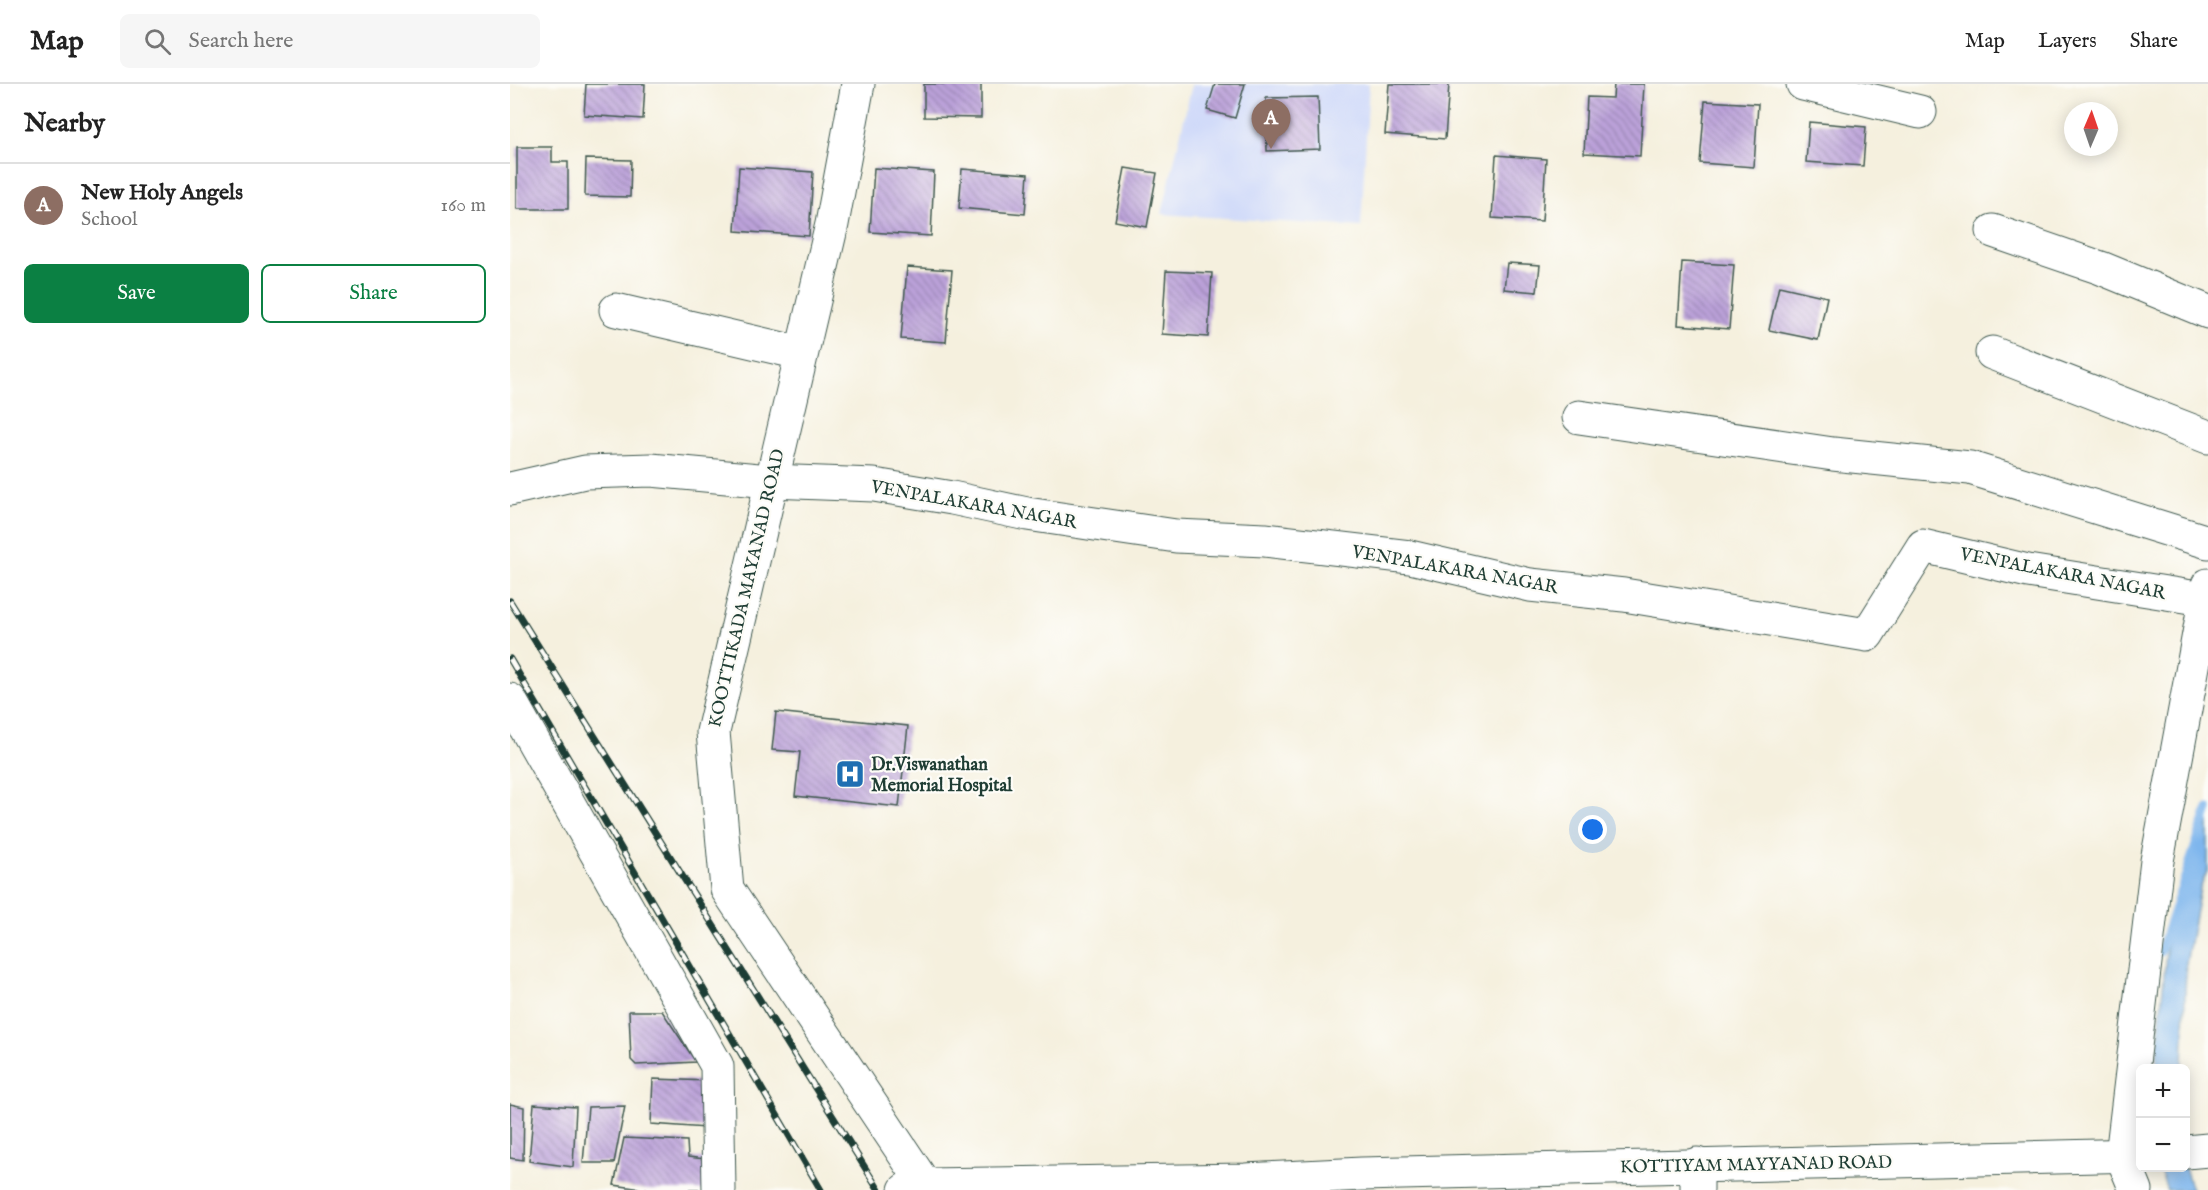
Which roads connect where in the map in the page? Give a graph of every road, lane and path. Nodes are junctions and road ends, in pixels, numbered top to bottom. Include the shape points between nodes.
1 (858, 84) edge
2 (1803, 84) edge
3 (1920, 112) dead end
4 (1993, 231) dead end
5 (616, 310) dead end
6 (2208, 312) edge
7 (800, 353) junction
8 (1992, 353) dead end
9 (1580, 417) dead end
10 (2208, 437) edge
11 (770, 481) junction
12 (510, 489) edge
13 (2208, 542) edge
14 (2206, 592) edge
15 (510, 700) edge
16 (2200, 701) edge
17 (2208, 1150) edge
18 (2190, 1152) edge
19 (2131, 1156) edge
20 (1697, 1177) edge
21 (1361, 1182) edge
22 (915, 1187) edge
23 (719, 1190) edge
24 (2136, 1190) edge

1 - 7 street, KOOTTIKADA MAYANAD ROAD via 832,224
2 - 3 street
4 - 6 street via 2101,268
5 - 7 street
7 - 11 street, KOOTTIKADA MAYANAD ROAD
8 - 10 street
9 - 13 street via 1833,454 1970,468
11 - 12 street, VENPALAKARA NAGAR via 651,470 596,472
11 - 14 street, VENPALAKARA NAGAR via 874,485 1027,514 1176,536 1265,540 1410,557 1530,585 1624,595 1868,635 1923,546 2028,571
11 - 22 street, KOOTTIKADA MAYANAD ROAD via 713,732 727,889
14 - 16 street
15 - 23 street via 717,1066
16 - 19 street via 2157,861
17 - 18 street
19 - 20 street, KOTTIYAM MAYYANAD ROAD
19 - 24 street
20 - 21 street, KOTTIYAM MAYYANAD ROAD
21 - 22 street, KOTTIYAM MAYYANAD ROAD via 1245,1180

